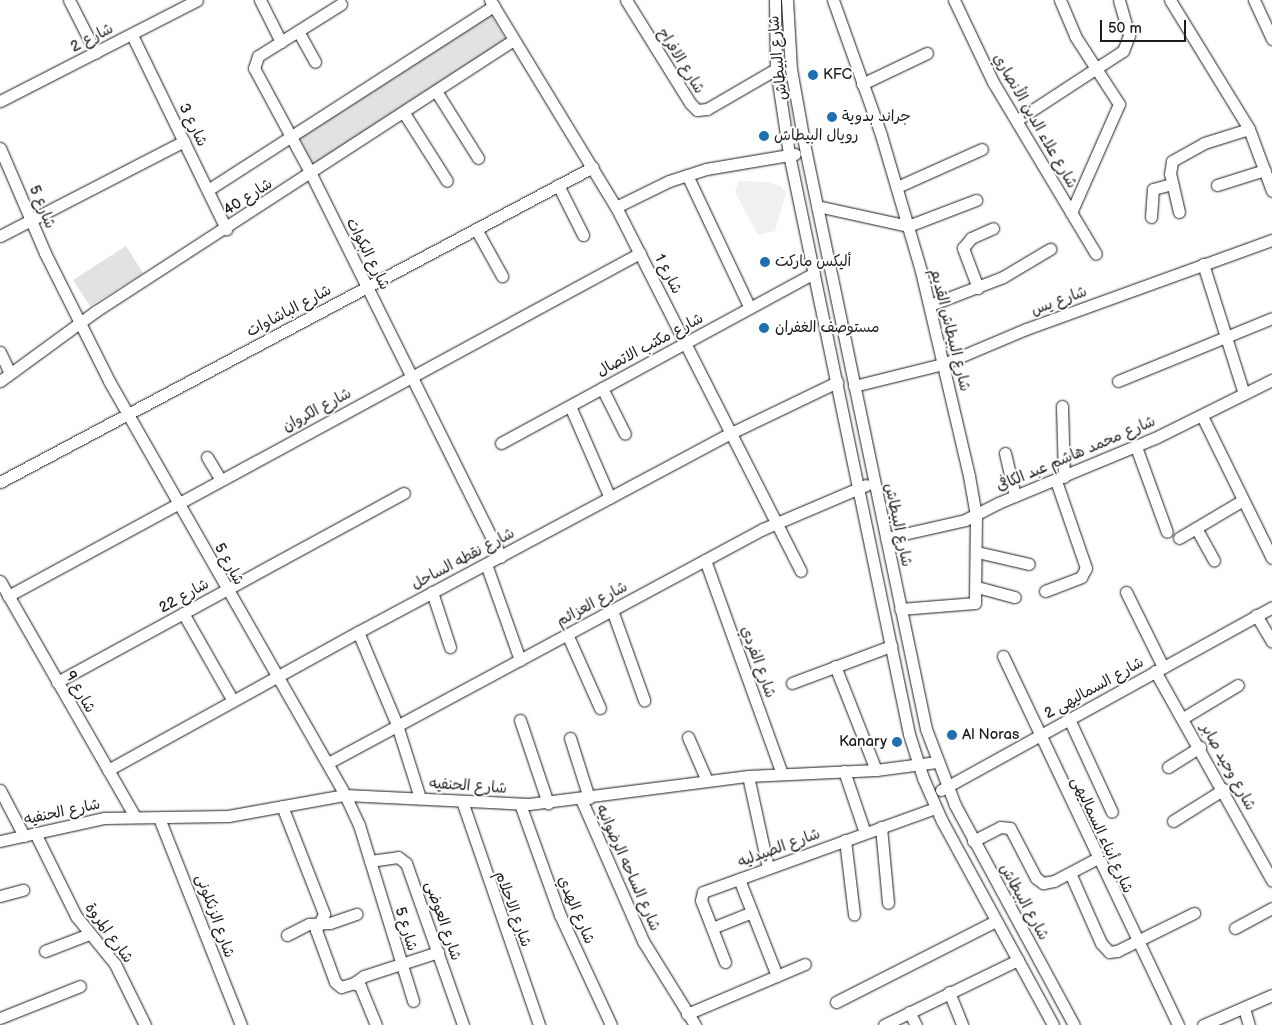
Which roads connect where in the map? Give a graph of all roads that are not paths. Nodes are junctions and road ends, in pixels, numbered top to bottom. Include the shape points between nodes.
1 (69, 0) edge
2 (197, 0) edge
3 (260, 0) edge
4 (626, 0) edge
5 (775, 0) edge
6 (788, 0) edge
7 (833, 0) edge
8 (954, 0) edge
9 (1060, 0) edge
10 (1119, 0) edge
11 (1170, 0) edge
12 (1254, 0) edge
13 (492, 3) edge
14 (341, 4) dead end
15 (298, 31) junction
16 (132, 35) junction
17 (1272, 39) edge
18 (514, 40) junction
19 (281, 42) junction
20 (96, 53) junction
21 (928, 53) dead end
22 (315, 62) dead end
23 (776, 68) junction
24 (1095, 71) junction
25 (862, 84) junction
26 (436, 91) junction
27 (0, 101) edge
28 (404, 113) junction
29 (1017, 120) junction
30 (1249, 129) junction
31 (291, 136) junction
32 (184, 141) junction
33 (0, 148) edge
34 (982, 149) dead end
35 (788, 154) junction
36 (806, 154) junction
37 (478, 158) dead end
38 (593, 167) junction
39 (1265, 170) junction
40 (311, 174) junction
41 (687, 175) junction
42 (447, 181) dead end
43 (1172, 184) junction
44 (558, 185) junction
45 (1217, 185) dead end
46 (897, 186) junction
47 (208, 190) junction
48 (1272, 191) edge
49 (976, 200) dead end
50 (817, 206) junction
51 (616, 207) junction
52 (1071, 212) junction
53 (1179, 212) dead end
54 (1151, 217) dead end
55 (31, 220) junction
56 (908, 226) junction
57 (993, 228) dead end
58 (226, 229) junction
59 (476, 229) junction
60 (0, 236) edge
61 (583, 236) dead end
62 (1272, 240) edge
63 (1050, 249) dead end
64 (640, 253) junction
65 (1096, 254) dead end
66 (1203, 264) junction
67 (814, 273) junction
68 (502, 276) dead end
69 (368, 286) junction
70 (978, 288) junction
71 (930, 305) junction
72 (750, 308) junction
73 (1272, 318) edge
74 (79, 322) junction
75 (1225, 334) junction
76 (686, 343) junction
77 (0, 352) edge
78 (943, 364) junction
79 (10, 373) junction
80 (413, 376) junction
81 (1272, 380) edge
82 (0, 381) edge
83 (1118, 381) dead end
84 (837, 382) junction
85 (854, 386) junction
86 (602, 388) junction
87 (1244, 394) junction
88 (570, 406) junction
89 (1062, 406) dead end
90 (127, 414) junction
91 (1202, 416) junction
92 (731, 433) junction
93 (626, 434) dead end
94 (501, 443) dead end
95 (1136, 447) junction
96 (1005, 453) dead end
97 (207, 456) dead end
98 (220, 479) junction
99 (1060, 479) junction
100 (874, 481) junction
101 (0, 482) edge
102 (859, 487) junction
103 (404, 493) dead end
104 (1015, 496) junction
105 (610, 498) junction
106 (1243, 500) junction
107 (177, 502) junction
108 (976, 515) junction
109 (776, 522) junction
110 (1196, 528) junction
111 (1167, 532) dead end
112 (886, 538) junction
113 (1179, 538) dead end
114 (977, 552) junction
115 (501, 556) junction
116 (1272, 558) edge
117 (705, 560) junction
118 (1214, 560) dead end
119 (486, 564) junction
120 (1029, 564) dead end
121 (801, 571) dead end
122 (0, 581) edge
123 (977, 587) junction
124 (226, 590) junction
125 (1045, 591) dead end
126 (432, 592) junction
127 (1126, 592) dead end
128 (8, 596) junction
129 (1015, 597) dead end
130 (1272, 607) edge
131 (900, 609) junction
132 (612, 610) junction
133 (184, 613) junction
134 (1256, 615) junction
135 (358, 632) junction
136 (567, 634) junction
137 (1272, 642) edge
138 (891, 646) junction
139 (450, 647) dead end
140 (1003, 656) dead end
141 (520, 660) junction
142 (835, 666) junction
143 (1159, 669) junction
144 (277, 676) junction
145 (56, 682) junction
146 (792, 683) dead end
147 (1238, 685) dead end
148 (644, 700) dead end
149 (233, 701) junction
150 (600, 708) dead end
151 (1183, 718) junction
152 (1069, 719) junction
153 (520, 720) dead end
154 (398, 725) junction
155 (1039, 736) junction
156 (688, 737) dead end
157 (570, 738) dead end
158 (1200, 747) junction
159 (936, 762) junction
160 (328, 763) junction
161 (918, 765) junction
162 (1168, 767) dead end
163 (108, 770) junction
164 (876, 770) junction
165 (844, 771) junction
166 (782, 774) junction
167 (748, 776) junction
168 (707, 781) junction
169 (946, 787) junction
170 (1224, 789) junction
171 (0, 790) edge
172 (345, 795) junction
173 (930, 795) junction
174 (420, 798) junction
175 (585, 798) junction
176 (462, 801) junction
177 (548, 803) junction
178 (520, 804) junction
179 (282, 806) junction
180 (936, 808) junction
181 (1112, 812) dead end
182 (135, 817) junction
183 (159, 818) junction
184 (1172, 821) dead end
185 (881, 827) junction
186 (864, 833) junction
187 (29, 834) junction
188 (845, 840) junction
189 (973, 840) junction
190 (0, 841) edge
191 (1267, 856) edge
192 (1096, 859) junction
193 (370, 861) junction
194 (768, 868) junction
195 (1070, 873) junction
196 (739, 879) junction
197 (1272, 880) edge
198 (24, 890) dead end
199 (0, 896) edge
200 (888, 903) dead end
201 (1272, 908) edge
202 (752, 912) junction
203 (1194, 913) dead end
204 (356, 914) dead end
205 (854, 914) dead end
206 (996, 921) junction
207 (321, 922) junction
208 (712, 928) junction
209 (1235, 928) dead end
210 (89, 934) junction
211 (287, 935) dead end
212 (1136, 942) junction
213 (45, 952) dead end
214 (438, 952) junction
215 (1018, 960) junction
216 (725, 962) dead end
217 (401, 964) junction
218 (805, 964) dead end
219 (1041, 964) junction
220 (1024, 972) junction
221 (777, 976) junction
222 (354, 983) junction
223 (80, 986) dead end
224 (949, 992) junction
225 (1272, 995) edge
226 (412, 1001) dead end
227 (836, 1002) dead end
228 (1244, 1008) junction
229 (909, 1012) junction
230 (687, 1014) junction
231 (0, 1018) edge
232 (145, 1025) edge
233 (241, 1025) edge
234 (376, 1025) edge
235 (462, 1025) edge
236 (539, 1025) edge
237 (611, 1025) edge
238 (695, 1025) edge
239 (884, 1025) edge
240 (916, 1025) edge
241 (962, 1025) edge
242 (1053, 1025) edge
243 (1074, 1025) edge
244 (1178, 1025) edge
245 (1203, 1025) edge
246 (1249, 1025) edge

1 - 20 street
2 - 16 street, شارع 2
3 - 19 street
4 - 23 street, شارع الافراح via 690,103 698,110 707,109
5 - 23 street, شارع البيطاش
6 - 36 street, شارع البيطاش via 792,70
7 - 25 street, شارع البيطاش القديم
8 - 29 street, شارع علاء الدين الأنصاري via 985,67
9 - 24 street
10 - 24 street via 1129,35 1128,44 1117,57
11 - 30 street
12 - 17 street
13 - 18 street, شارع 1
13 - 31 street, شارع 40
14 - 15 street, شارع البكوات
15 - 19 street, شارع البكوات
15 - 22 street
16 - 20 street, شارع 2
16 - 32 street, شارع 3
18 - 26 street, شارع 40
18 - 38 street, شارع 1
19 - 31 street, شارع البكوات via 258,56 254,68
20 - 27 street, شارع 2
21 - 25 street
23 - 35 street, شارع البيطاش
24 - 29 street
24 - 52 street via 1117,99 1119,108
25 - 46 street, شارع البيطاش القديم
26 - 28 street, شارع 40
26 - 37 street
28 - 40 street, شارع 40
28 - 42 street
29 - 52 street, شارع علاء الدين الأنصاري
30 - 39 street
30 - 43 street via 1177,156 1169,167
31 - 40 street, شارع البكوات
31 - 47 street, شارع 40
32 - 47 street, شارع 3
32 - 55 street
33 - 55 street, شارع 5
34 - 46 street
35 - 36 street
35 - 41 street
35 - 67 street, شارع البيطاش
36 - 50 street, شارع البيطاش
38 - 44 street, شارع الباشاوات
38 - 51 street, شارع 1
39 - 45 street
39 - 48 street
40 - 58 street, شارع 40
40 - 69 street, شارع البكوات
41 - 51 street
41 - 72 street
43 - 53 street
43 - 54 street via 1153,189
44 - 59 street, شارع الباشاوات
44 - 61 street
46 - 56 street, شارع البيطاش القديم
47 - 58 street, شارع 3
49 - 56 street
50 - 56 street
50 - 85 street, شارع البيطاش
51 - 64 street, شارع 1
52 - 65 street, شارع علاء الدين الأنصاري
55 - 60 street
55 - 74 street, شارع 5
56 - 71 street, شارع البيطاش القديم
57 - 70 street via 971,238 963,248
58 - 74 street, شارع 40
59 - 68 street
59 - 69 street, شارع الباشاوات
62 - 66 street, شارع يس
63 - 70 street via 1020,269
64 - 76 street, شارع 1
64 - 80 street, شارع الكروان
66 - 75 street
66 - 78 street, شارع يس via 1026,328
67 - 72 street, شارع مكتب الاتصال
67 - 84 street, شارع البيطاش
69 - 80 street, شارع البكوات
69 - 90 street, شارع الباشاوات
70 - 71 street
71 - 78 street, شارع البيطاش القديم
72 - 76 street, شارع مكتب الاتصال
73 - 75 street
74 - 79 street, شارع 40
74 - 90 street, شارع 5
75 - 83 street
75 - 87 street
76 - 86 street, شارع مكتب الاتصال
76 - 92 street, شارع 1
77 - 79 street
78 - 85 street, شارع يس
78 - 108 street, شارع البيطاش القديم
79 - 82 street, شارع 40
80 - 98 street, شارع الكروان
80 - 115 street, شارع البكوات
81 - 87 street, شارع محمد هاشم عبد الكافى
84 - 92 street, شارع نقطه الساحل
84 - 102 street, شارع البيطاش
85 - 100 street, شارع البيطاش
86 - 88 street, شارع مكتب الاتصال
86 - 93 street
87 - 91 street, شارع محمد هاشم عبد الكافى
88 - 94 street, شارع مكتب الاتصال
88 - 105 street
89 - 99 street
90 - 101 street, شارع الباشاوات
90 - 107 street, شارع 5
91 - 95 street, شارع محمد هاشم عبد الكافى
91 - 106 street
92 - 105 street, شارع نقطه الساحل
92 - 109 street, شارع 1
95 - 99 street, شارع محمد هاشم عبد الكافى
95 - 111 street
96 - 104 street
97 - 98 street
98 - 107 street, شارع الكروان
99 - 104 street, شارع محمد هاشم عبد الكافى
99 - 125 street via 1086,568 1081,577
100 - 102 street, شارع العزائم
100 - 112 street, شارع البيطاش
102 - 109 street, شارع العزائم
102 - 138 street, شارع البيطاش
103 - 124 street, شارع 22
104 - 108 street, شارع محمد هاشم عبد الكافى
105 - 115 street, شارع نقطه الساحل
106 - 110 street
106 - 116 street
107 - 124 street, شارع 5
107 - 128 street, شارع الكروان
108 - 112 street, شارع محمد هاشم عبد الكافى via 950,525
108 - 114 street, شارع البيطاش القديم
109 - 117 street, شارع العزائم
109 - 121 street, شارع 1
110 - 113 street
110 - 118 street
112 - 131 street, شارع البيطاش
114 - 120 street
114 - 123 street, شارع البيطاش القديم
115 - 119 street, شارع نقطه الساحل
117 - 132 street, شارع العزائم
117 - 166 street, شارع الفردي
119 - 126 street, شارع نقطه الساحل
119 - 141 street
122 - 128 street, شارع 9
123 - 129 street
123 - 131 street, شارع البيطاش القديم via 977,600 972,605
124 - 133 street, شارع 22
124 - 144 street, شارع 5
126 - 135 street, شارع نقطه الساحل
126 - 139 street
127 - 143 street, شارع وحيد صابر
128 - 145 street, شارع 9
130 - 134 street, شارع السماليهى 2
131 - 159 street, شارع البيطاش
132 - 136 street, شارع العزائم
132 - 148 street
133 - 145 street, شارع 22
133 - 149 street
134 - 137 street
134 - 143 street, شارع السماليهى 2
135 - 144 street, شارع نقطه الساحل
135 - 154 street
136 - 141 street, شارع العزائم
136 - 150 street
138 - 142 street
138 - 161 street, شارع البيطاش
140 - 155 street, شارع أبناء السماليهى
141 - 154 street, شارع العزائم
142 - 146 street
142 - 164 street
143 - 151 street, شارع وحيد صابر
143 - 152 street, شارع السماليهى 2
144 - 149 street, شارع نقطه الساحل
144 - 160 street, شارع 5
145 - 163 street, شارع 9
147 - 151 street
149 - 163 street, شارع نقطه الساحل
151 - 158 street, شارع وحيد صابر
152 - 155 street, شارع السماليهى 2
152 - 181 street
153 - 177 street
154 - 160 street, شارع العزائم
154 - 174 street
155 - 169 street, شارع السماليهى 2
155 - 192 street, شارع أبناء السماليهى
156 - 168 street
157 - 175 street, شارع الساحه الرضوانيه
158 - 162 street
158 - 170 street, شارع وحيد صابر
159 - 161 street, شارع الحنفيه
159 - 169 street, شارع البيطاش
160 - 172 street, شارع 5
161 - 164 street, شارع الحنفيه
161 - 173 street, شارع البيطاش
163 - 182 street, شارع 9
164 - 165 street, شارع الحنفيه
165 - 166 street, شارع الحنفيه
165 - 186 street
166 - 167 street, شارع الحنفيه
167 - 168 street, شارع الحنفيه
167 - 194 street
168 - 175 street, شارع الحنفيه
169 - 173 street, شارع السماليهى 2
169 - 189 street, شارع البيطاش
170 - 184 street
170 - 191 street, شارع وحيد صابر
171 - 187 street, شارع المروة
172 - 174 street, شارع الحنفيه
172 - 179 street, شارع الحنفيه
172 - 193 street, شارع 5
173 - 180 street, شارع البيطاش
174 - 176 street, شارع الحنفيه
175 - 177 street, شارع الحنفيه
175 - 230 street, شارع الساحه الرضوانيه via 625,904
176 - 178 street, شارع الحنفيه
176 - 236 street, شارع الاحلام
177 - 178 street, شارع الحنفيه
178 - 237 street, شارع الهدي via 560,915
179 - 183 street, شارع الحنفيه via 228,816
179 - 207 street via 324,914
180 - 185 street, شارع الصيدليه
180 - 206 street, شارع البيطاش
182 - 183 street, شارع الحنفيه
182 - 187 street, شارع الحنفيه via 87,820
183 - 233 street, شارع الزنكلونى
185 - 186 street, شارع الصيدليه
185 - 200 street
186 - 188 street, شارع الصيدليه
187 - 190 street, شارع الحنفيه
187 - 210 street, شارع المروة
188 - 194 street, شارع الصيدليه
188 - 205 street
189 - 195 street via 1007,826 1039,881 1050,883
189 - 219 street, شارع البيطاش
191 - 197 street, شارع وحيد صابر
192 - 195 street
192 - 212 street, شارع أبناء السماليهى
193 - 214 street, شارع العوضى via 398,857 406,863
193 - 217 street, شارع 5
194 - 196 street, شارع الصيدليه
195 - 212 street via 1104,949 1114,952
196 - 202 street
196 - 208 street, شارع الصيدليه via 702,894
198 - 199 street
201 - 209 street
202 - 208 street
202 - 221 street
203 - 212 street
204 - 207 street via 333,922
206 - 215 street, شارع البيطاش
206 - 227 street
207 - 211 street
207 - 222 street via 316,926 316,932 335,982 343,987
208 - 216 street, شارع الصيدليه
210 - 213 street
210 - 232 street, شارع المروة via 115,964
212 - 244 street, شارع أبناء السماليهى
214 - 217 street
214 - 235 street, شارع العوضى
215 - 220 street, شارع البيطاش
215 - 224 street
217 - 222 street via 364,976
217 - 226 street, شارع 5
218 - 221 street
219 - 220 street
219 - 243 street, شارع البيطاش
220 - 242 street, شارع البيطاش
221 - 230 street
222 - 234 street via 362,988
223 - 231 street
224 - 229 street
224 - 241 street
225 - 228 street
228 - 245 street
228 - 246 street
229 - 239 street
229 - 240 street
230 - 238 street, شارع الساحه الرضوانيه

